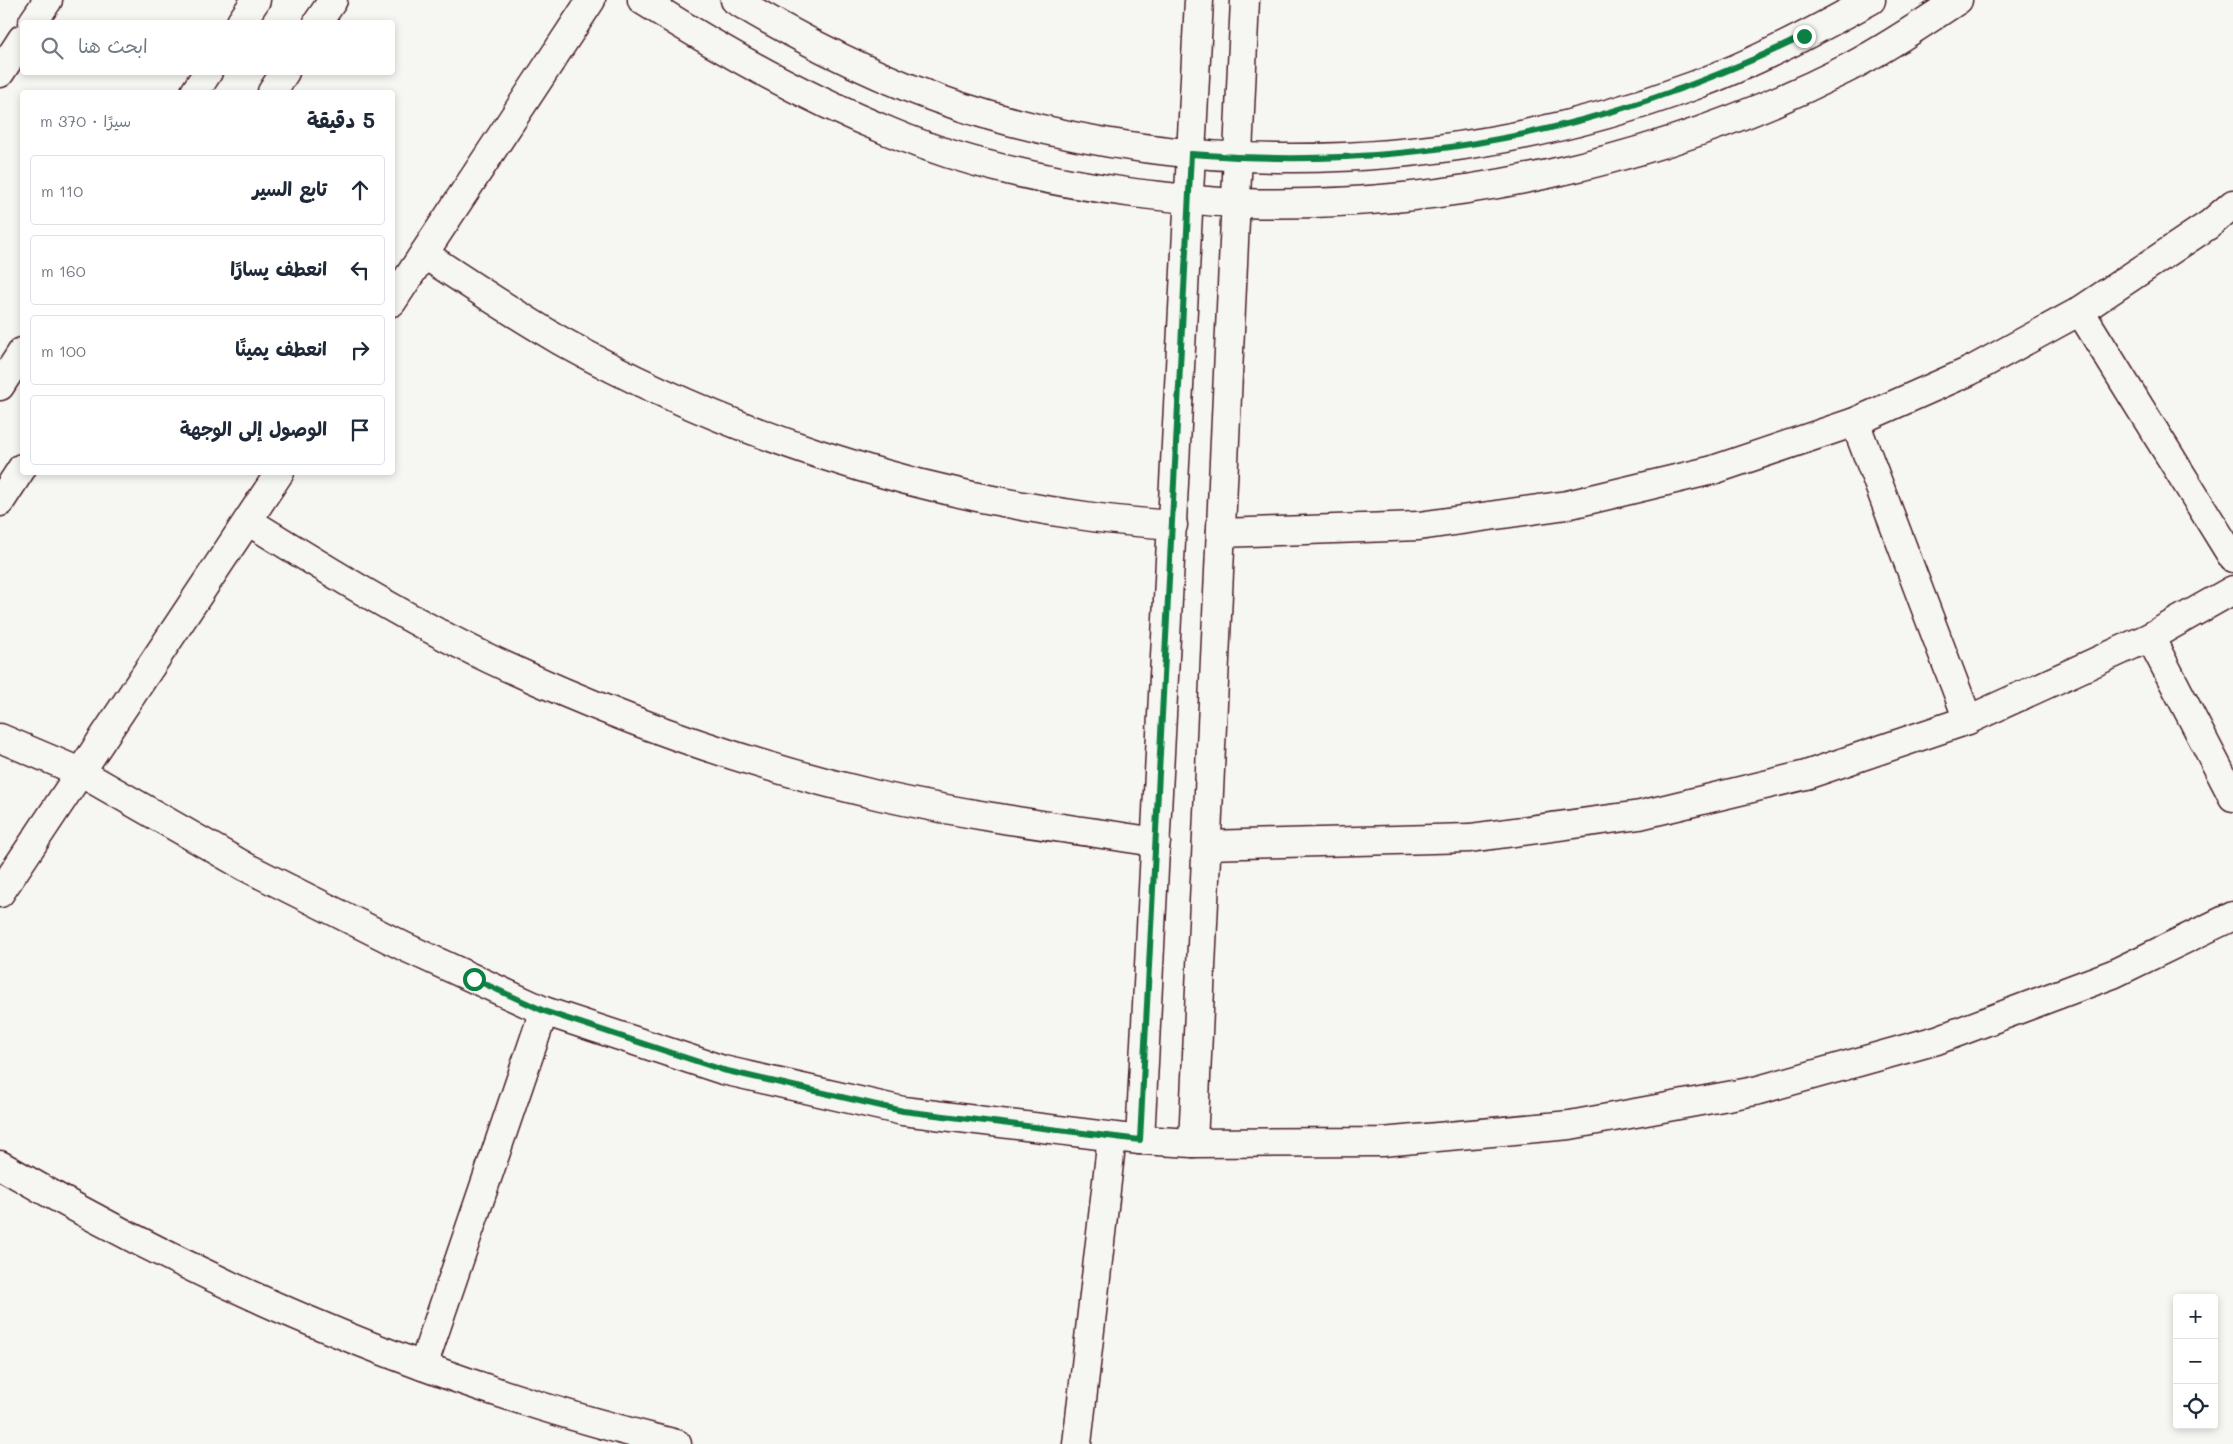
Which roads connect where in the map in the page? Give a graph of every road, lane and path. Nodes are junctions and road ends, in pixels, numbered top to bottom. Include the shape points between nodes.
1 (48, 0) edge
2 (256, 0) edge
3 (333, 0) edge
4 (591, 0) edge
5 (642, 0) edge
6 (735, 0) edge
7 (1199, 0) edge
8 (1245, 0) edge
9 (1871, 0) edge
10 (1958, 0) edge
11 (34, 20) edge
12 (242, 20) edge
13 (319, 20) edge
14 (20, 42) edge
15 (0, 73) edge
16 (206, 75) edge
17 (283, 75) edge
18 (196, 90) edge
19 (273, 90) edge
20 (1191, 154) junction
21 (1237, 158) junction
22 (1189, 200) junction
23 (1236, 203) junction
24 (2233, 204) edge
25 (424, 254) junction
26 (395, 298) edge
27 (2080, 310) junction
28 (20, 355) edge
29 (0, 386) edge
30 (1855, 422) junction
31 (20, 471) edge
32 (278, 475) edge
33 (0, 502) edge
34 (248, 520) junction
35 (1173, 525) junction
36 (1221, 533) junction
37 (2233, 558) edge
38 (2233, 590) edge
39 (2150, 637) junction
40 (1968, 720) junction
41 (0, 738) edge
42 (80, 772) junction
43 (2233, 797) edge
44 (1156, 842) junction
45 (1207, 846) junction
46 (0, 893) edge
47 (2233, 916) edge
48 (544, 1011) junction
49 (1112, 1137) junction
50 (1140, 1140) junction
51 (1193, 1143) junction
52 (0, 1165) edge
53 (423, 1366) junction
54 (677, 1444) edge
55 (1078, 1444) edge

1 - 11 street
2 - 12 street
3 - 13 street
4 - 25 street
5 - 22 street via 743,60 891,133 1019,173 1072,184
6 - 20 street via 820,47 946,101 990,116 1117,144
7 - 20 street
8 - 21 street
9 - 21 street via 1758,59 1694,86 1619,111 1542,131 1464,146 1384,155 1316,159
10 - 23 street via 1847,69 1718,125 1608,159 1494,185 1404,198 1314,204
14 - 15 street
16 - 18 street
17 - 19 street
20 - 21 street
20 - 22 street
21 - 23 street
22 - 23 street
22 - 35 street
23 - 36 street
24 - 27 street via 2210,224
25 - 26 street
25 - 35 street via 560,340 664,392 780,441 934,488 1093,518
27 - 30 street via 1970,371
27 - 37 street
28 - 29 street
30 - 36 street via 1713,470 1567,505 1420,526
30 - 40 street
31 - 33 street
32 - 34 street
34 - 42 street
34 - 44 street via 366,594 471,649 616,714 747,759 882,796
35 - 44 street
36 - 45 street
38 - 39 street
39 - 40 street
39 - 43 street
40 - 45 street via 1806,775 1640,815 1470,838
41 - 42 street
42 - 46 street
42 - 48 street via 246,867 405,947
44 - 50 street
45 - 51 street
47 - 51 street via 2113,974 1937,1040 1755,1091 1570,1125 1382,1142
48 - 49 street via 723,1070 903,1111
48 - 53 street
49 - 50 street
49 - 55 street
50 - 51 street
52 - 53 street via 79,1211 248,1295
53 - 54 street via 610,1428

